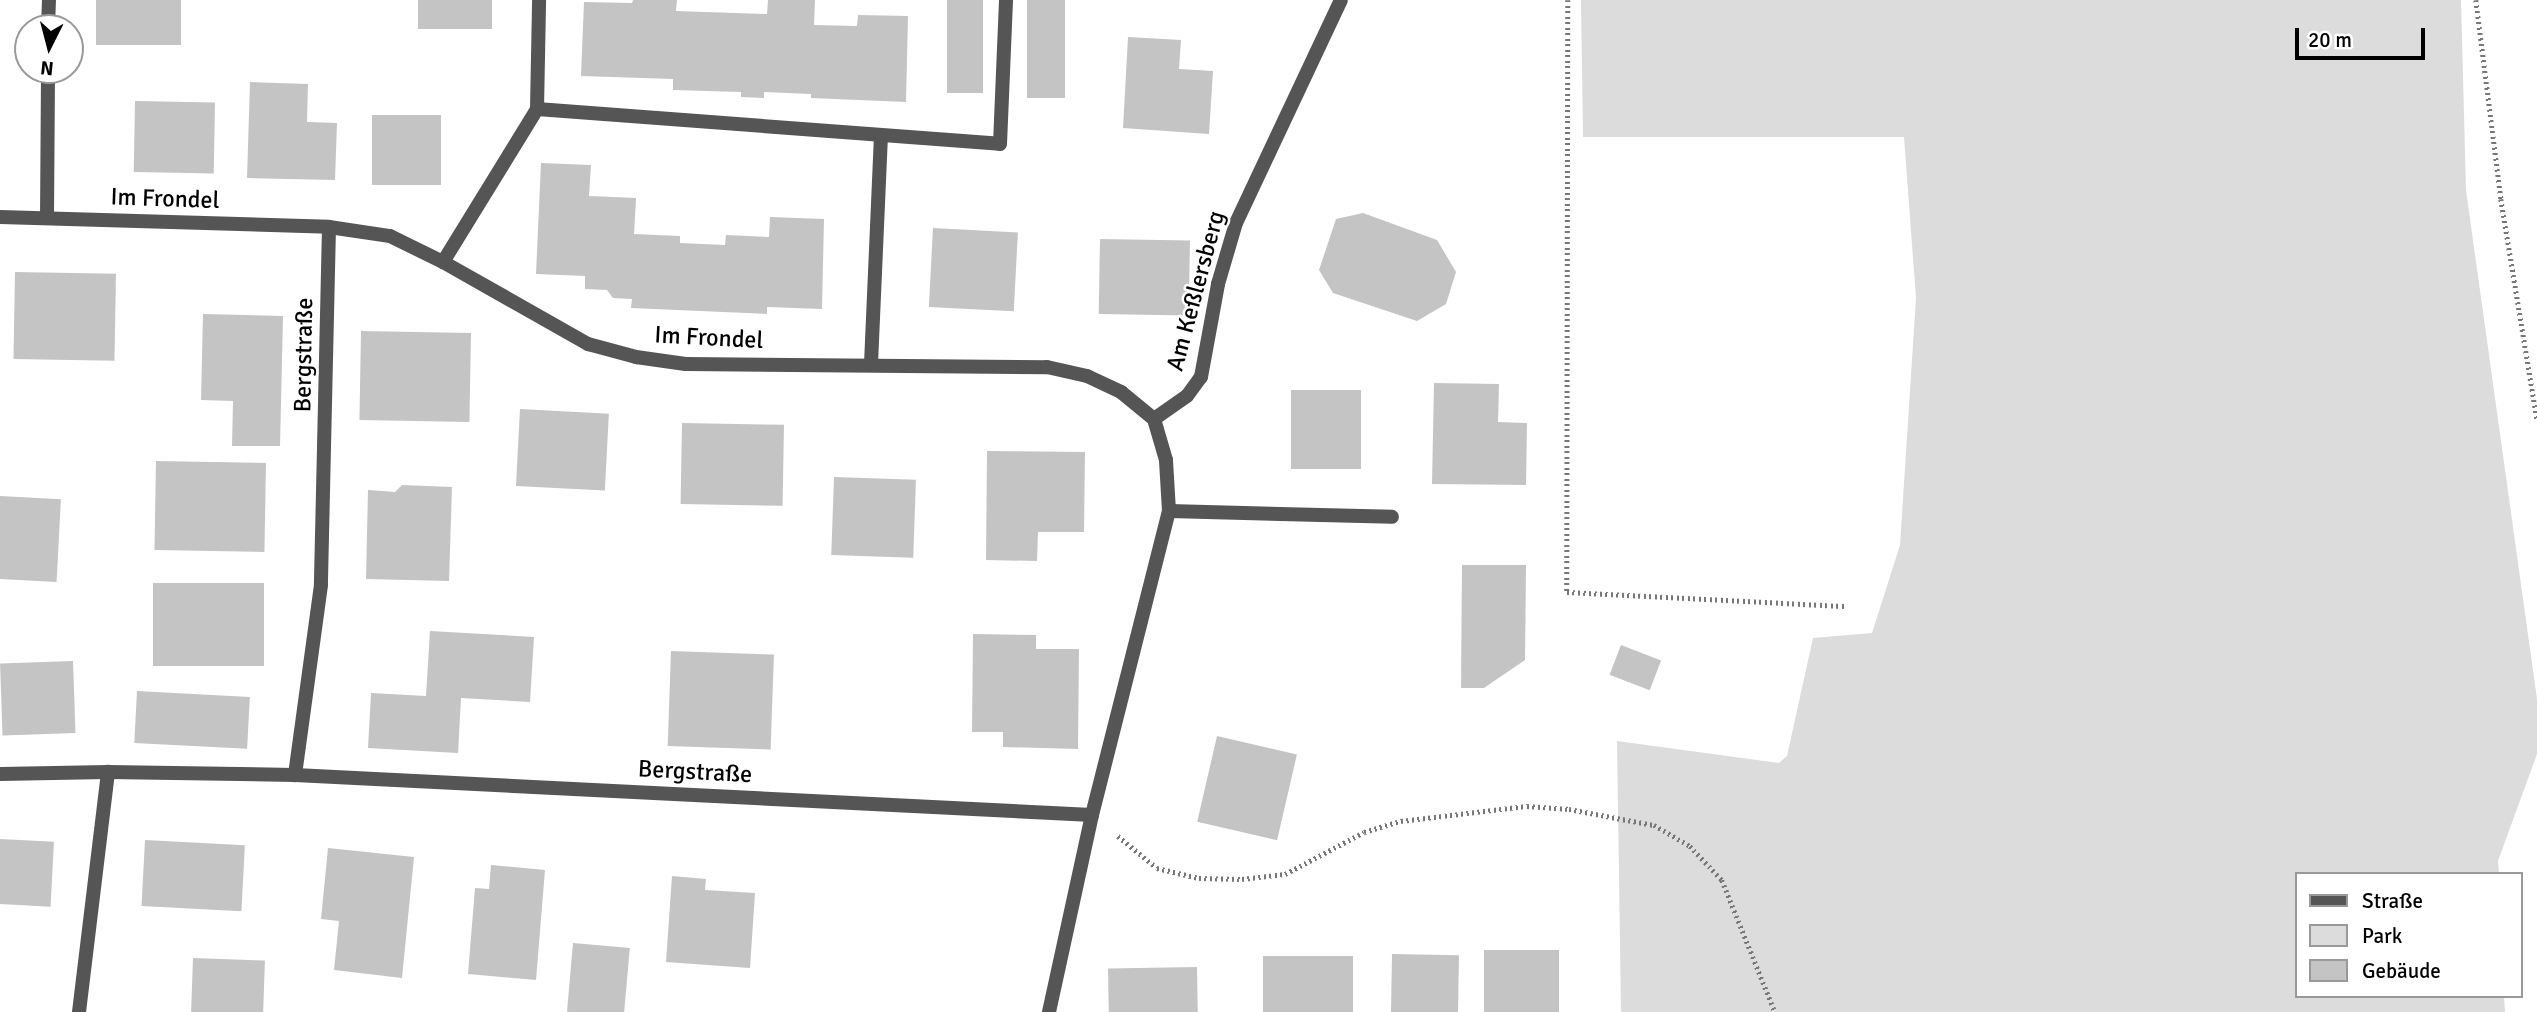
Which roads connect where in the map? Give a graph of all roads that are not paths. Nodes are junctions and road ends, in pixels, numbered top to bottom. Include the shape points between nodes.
1 (538, 0) edge
2 (1006, 0) edge
3 (1341, 0) edge
4 (48, 84) edge
5 (537, 109) junction
6 (881, 136) junction
7 (0, 217) edge
8 (47, 218) junction
9 (329, 227) junction
10 (443, 261) junction
11 (871, 364) junction
12 (1154, 419) junction
13 (1169, 511) junction
14 (1392, 517) dead end
15 (108, 772) junction
16 (0, 774) edge
17 (295, 775) junction
18 (1092, 815) junction
19 (79, 1012) edge
20 (1049, 1012) edge

1 - 5 street
2 - 6 street via 1000,144
3 - 12 street, Am Keßlersberg via 1236,223 1218,284 1201,377 1187,396
4 - 8 street
5 - 6 street
5 - 10 street
6 - 11 street
7 - 8 street, Im Frondel
8 - 9 street, Im Frondel
9 - 10 street, Im Frondel via 390,236
9 - 17 street, Bergstraße via 321,585
10 - 11 street, Im Frondel via 588,344 636,357 686,364
11 - 12 street, Im Frondel via 1048,367 1121,392
12 - 13 street via 1166,460
13 - 14 street
13 - 18 street
15 - 16 street, Bergstraße
15 - 17 street, Bergstraße
15 - 19 street
17 - 18 street, Bergstraße
18 - 20 street

